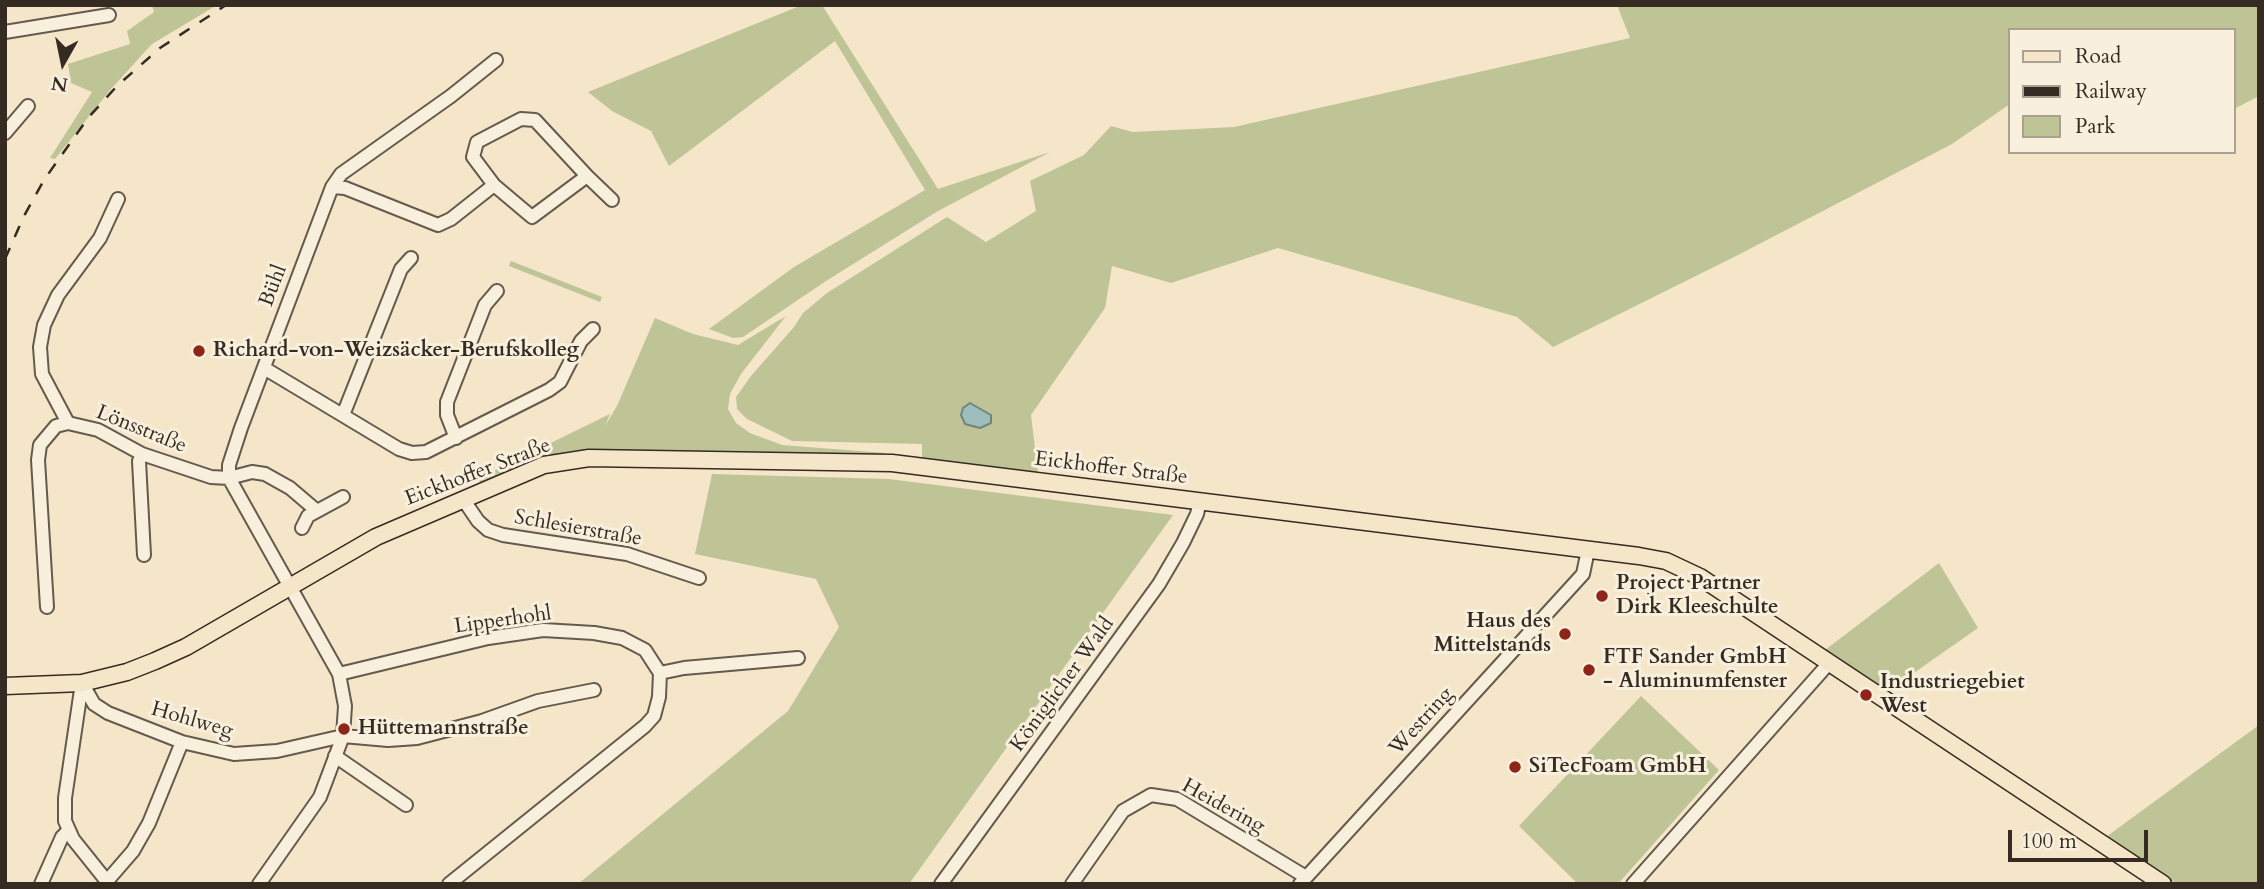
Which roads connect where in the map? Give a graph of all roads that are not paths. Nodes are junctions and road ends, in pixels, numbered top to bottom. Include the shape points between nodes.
1 (109, 15) dead end
2 (5, 32) edge
3 (496, 61) dead end
4 (28, 106) dead end
5 (5, 133) edge
6 (587, 176) junction
7 (494, 185) junction
8 (332, 187) junction
9 (118, 200) dead end
10 (612, 200) dead end
11 (411, 258) dead end
12 (497, 291) dead end
13 (593, 329) dead end
14 (264, 368) junction
15 (343, 415) junction
16 (68, 423) junction
17 (456, 438) junction
18 (142, 454) junction
19 (229, 478) junction
20 (343, 497) dead end
21 (463, 499) junction
22 (1200, 501) junction
23 (317, 511) junction
24 (302, 528) dead end
25 (1588, 550) junction
26 (144, 555) dead end
27 (699, 578) dead end
28 (290, 586) junction
29 (47, 607) dead end
30 (797, 659) dead end
31 (1830, 662) junction
32 (660, 673) junction
33 (339, 674) junction
34 (82, 683) junction
35 (5, 686) edge
36 (594, 690) dead end
37 (343, 736) junction
38 (182, 742) junction
39 (335, 756) junction
40 (406, 805) dead end
41 (68, 831) junction
42 (1303, 880) edge
43 (108, 882) edge
44 (41, 884) edge
45 (259, 884) edge
46 (449, 884) edge
47 (941, 884) edge
48 (1072, 884) edge
49 (1633, 884) edge
50 (2163, 884) edge

1 - 2 street
3 - 8 street, Bühl via 341,174
4 - 5 street
6 - 7 street via 532,217
6 - 7 street via 535,120 521,119 477,142 473,157
6 - 10 street
7 - 8 street via 438,225
8 - 14 street, Bühl
9 - 16 street via 100,238 58,295 44,325 42,374
11 - 15 street via 401,269
12 - 17 street via 485,304 447,402
13 - 17 street via 581,341 560,382
14 - 15 street
14 - 19 street, Bühl via 229,465
15 - 17 street via 412,453 426,452
16 - 18 street, Lönsstraße via 98,430
16 - 29 street, Lönsstraße via 48,434 40,445 38,460
18 - 19 street, Lönsstraße via 211,477
18 - 26 street
19 - 23 street, Lönsstraße via 252,471 265,474
19 - 28 street
20 - 23 street
21 - 22 main road, Eickhoffer Straße via 544,465 589,458 892,463
21 - 27 street, Schlesierstraße via 488,530 627,554
21 - 28 main road, Eickhoffer Straße via 369,541
22 - 25 main road, Eickhoffer Straße
22 - 47 street, Königlicher Wald via 1183,543 1151,595
23 - 24 street
25 - 31 main road, Eickhoffer Straße via 1651,557 1680,566
25 - 42 street, Westring via 1583,574
28 - 33 street
28 - 34 main road, Eickhoffer Straße via 186,647 127,672
30 - 32 street
31 - 49 street
31 - 50 main road, Eickhoffer Straße
32 - 33 street, Lipperhohl via 645,650 622,638 543,631 488,638
32 - 46 street via 657,706 645,726
33 - 37 street via 345,706
34 - 35 main road, Eickhoffer Straße
34 - 38 street, Hohlweg via 94,704 108,713
34 - 41 street via 65,798
36 - 37 street, Hohlweg via 538,701 417,738
37 - 38 street, Hohlweg via 277,751 234,754
37 - 39 street
38 - 43 street via 149,822 133,852
39 - 40 street
39 - 45 street via 320,797
41 - 43 street
41 - 44 street
42 - 48 street, Heidering via 1177,799 1150,795 1123,811

